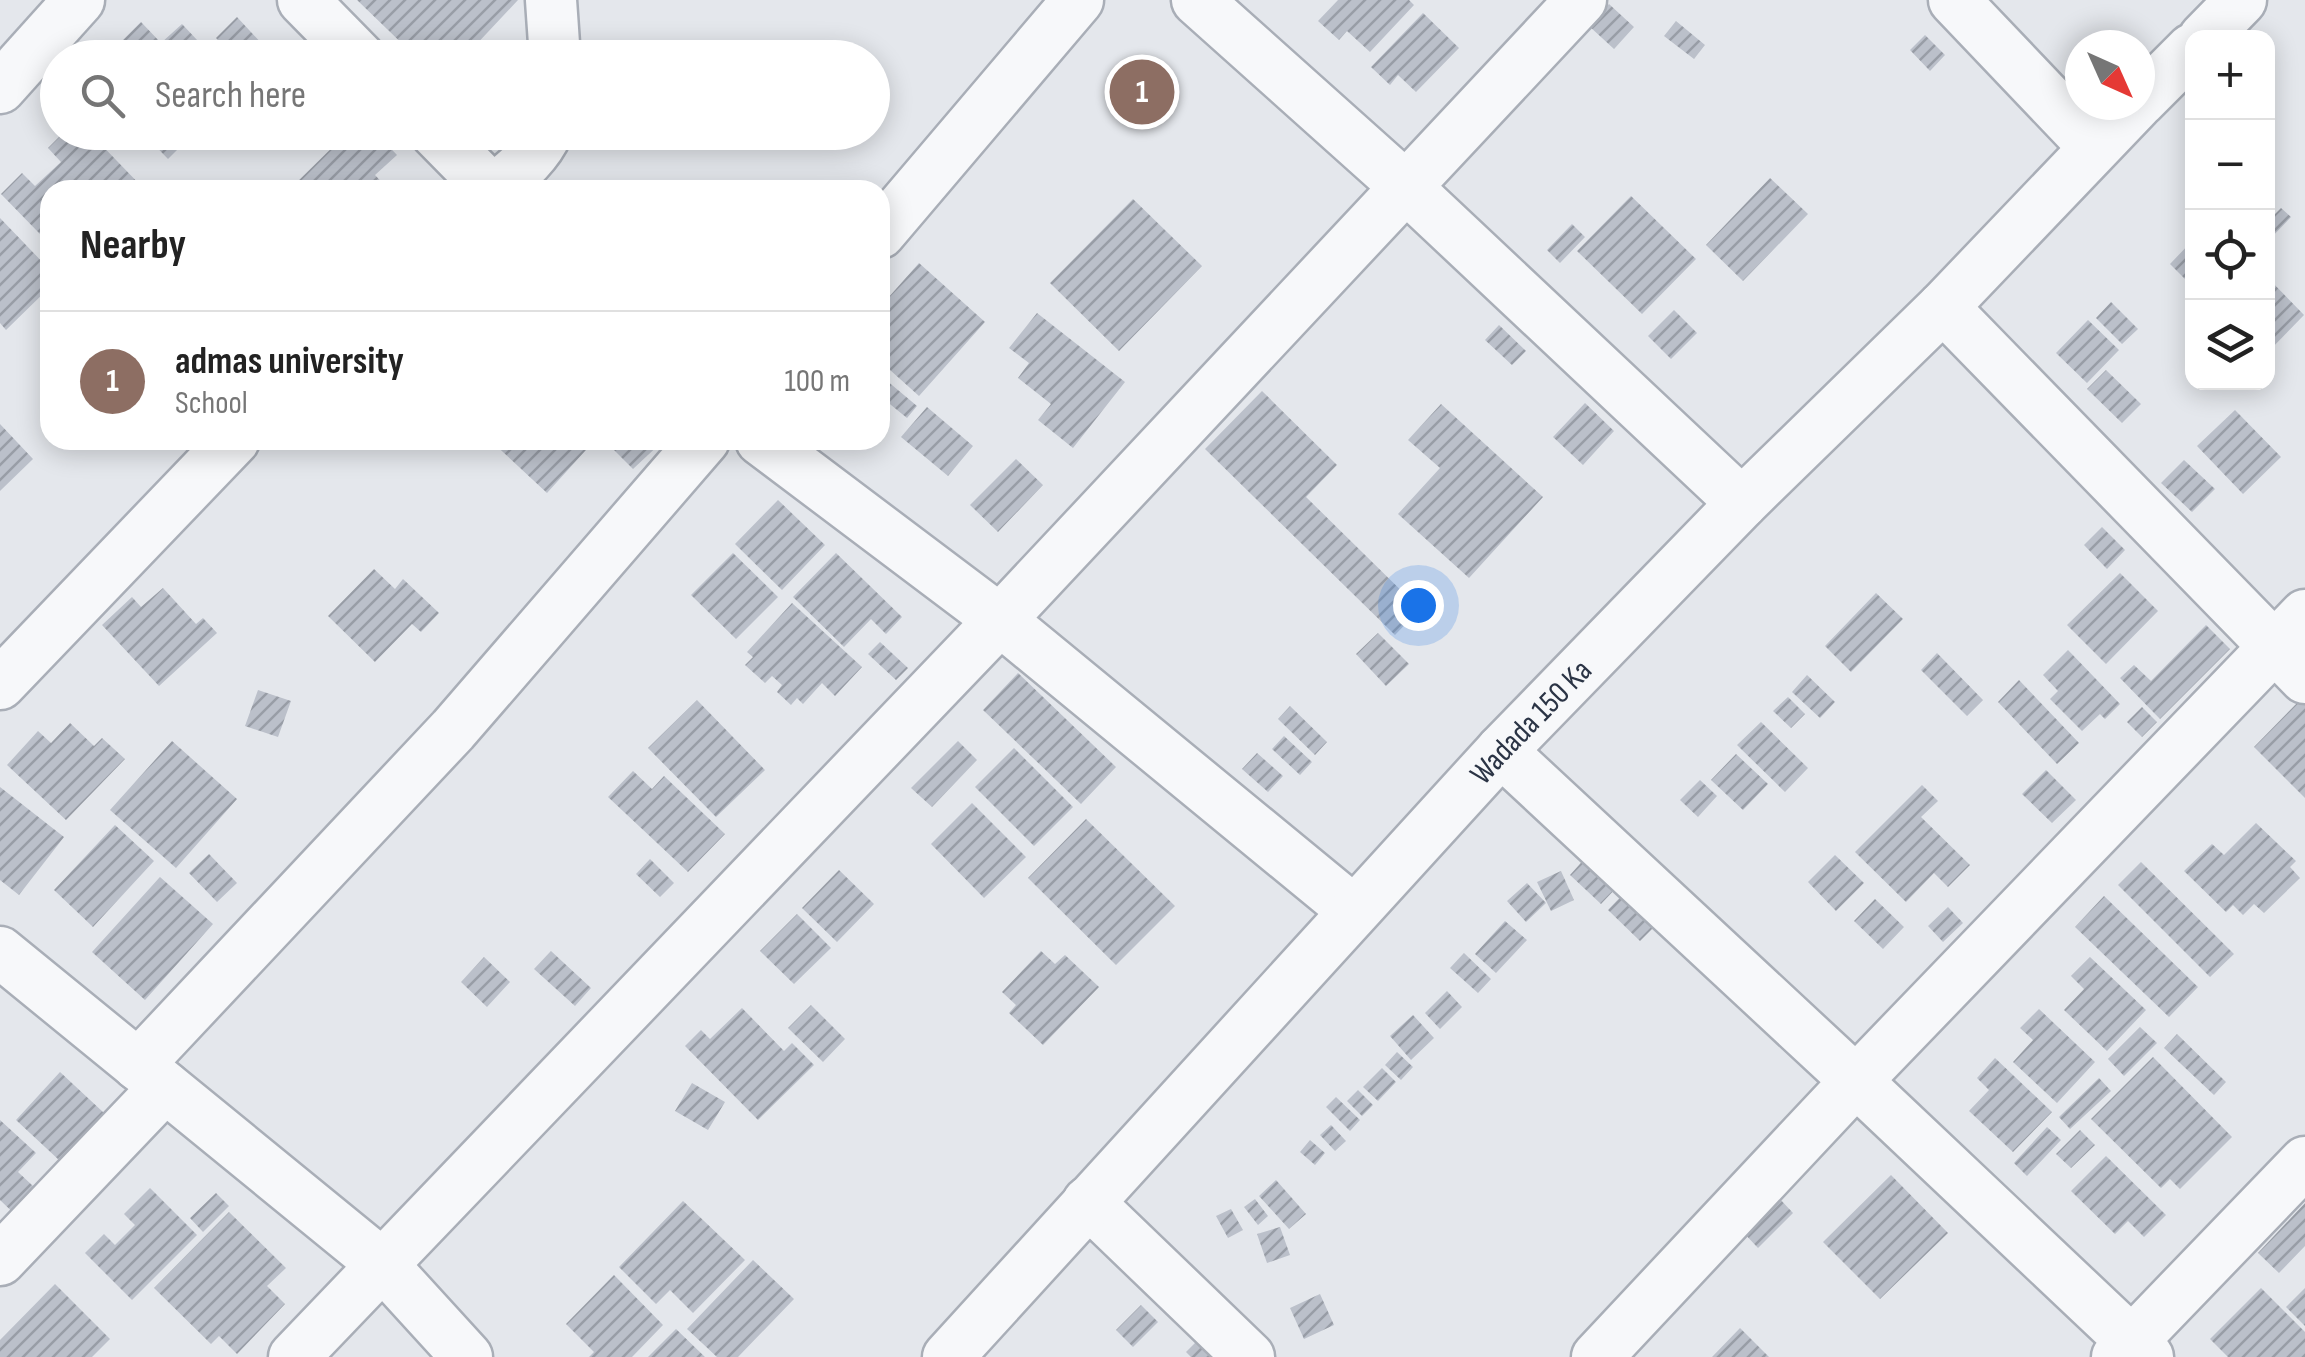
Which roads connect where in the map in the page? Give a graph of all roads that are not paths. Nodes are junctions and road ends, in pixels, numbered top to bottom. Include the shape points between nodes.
1 (79, 0) edge
2 (303, 0) edge
3 (551, 0) edge
4 (1078, 0) edge
5 (1197, 0) edge
6 (1582, 0) edge
7 (1954, 0) edge
8 (2241, 0) edge
9 (2212, 30) edge
10 (43, 40) edge
11 (342, 40) edge
12 (554, 40) edge
13 (40, 43) edge
14 (2185, 55) edge
15 (2155, 86) edge
16 (0, 88) edge
17 (2121, 120) edge
18 (2094, 147) junction
19 (451, 150) edge
20 (536, 150) edge
21 (479, 180) edge
22 (499, 180) edge
23 (1406, 188) junction
24 (890, 221) edge
25 (1943, 306) junction
26 (224, 450) edge
27 (695, 450) edge
28 (773, 450) edge
29 (1742, 503) junction
30 (1000, 620) junction
31 (2295, 647) edge
32 (0, 684) edge
33 (1501, 752) junction
34 (1354, 912) junction
35 (0, 952) edge
36 (151, 1076) junction
37 (1856, 1081) junction
38 (2305, 1162) edge
39 (1088, 1202) junction
40 (0, 1260) edge
41 (382, 1264) junction
42 (2132, 1352) edge
43 (294, 1357) edge
44 (467, 1357) edge
45 (948, 1357) edge
46 (1248, 1357) edge
47 (1597, 1357) edge

1 - 10 street
2 - 11 street
3 - 12 street
4 - 24 street
5 - 23 street
6 - 23 street
7 - 18 street
8 - 9 street
13 - 16 street
14 - 15 street, Wadada 150 Ka
17 - 18 street, Wadada 150 Ka
18 - 25 street, Wadada 150 Ka
19 - 21 street
20 - 22 street
23 - 29 street
23 - 30 street
25 - 29 street, Wadada 150 Ka
25 - 31 street
26 - 32 street
27 - 36 street
28 - 30 street
29 - 33 street, Wadada 150 Ka
30 - 34 street
30 - 41 street
31 - 37 street
33 - 34 street, Wadada 150 Ka
33 - 37 street
34 - 39 street, Wadada 150 Ka
35 - 36 street
36 - 40 street
36 - 41 street
37 - 42 street
37 - 47 street
38 - 42 street
39 - 45 street, Wadada 150 Ka
39 - 46 street
41 - 43 street
41 - 44 street

